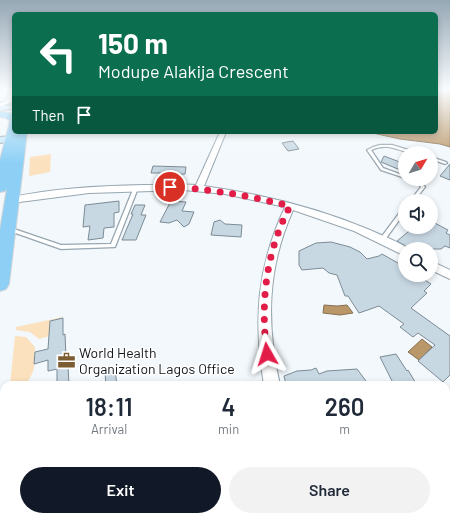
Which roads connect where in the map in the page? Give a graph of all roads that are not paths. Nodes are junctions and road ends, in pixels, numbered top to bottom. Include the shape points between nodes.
1 (222, 134) edge
2 (11, 137) edge
3 (398, 148) edge
4 (438, 160) edge
5 (445, 163) dead end
6 (398, 174) edge
7 (422, 186) edge
8 (0, 188) edge
9 (136, 188) junction
10 (199, 188) junction
11 (418, 194) edge
12 (12, 200) junction
13 (290, 206) junction
14 (398, 218) edge
15 (8, 230) junction
16 (382, 240) junction
17 (398, 248) edge
18 (438, 269) edge
19 (450, 275) edge
20 (0, 284) edge
21 (271, 381) edge

1 - 10 street
2 - 8 main road
2 - 12 main road
3 - 6 lane via 384,145 369,150 382,169
4 - 5 lane
7 - 11 lane
9 - 10 street
9 - 12 street via 89,190
9 - 15 lane via 113,246 61,247
10 - 13 street
12 - 15 main road
13 - 16 street via 323,216
13 - 21 street via 272,248 265,290 263,315
14 - 16 lane
15 - 20 main road
16 - 17 street
18 - 19 street

